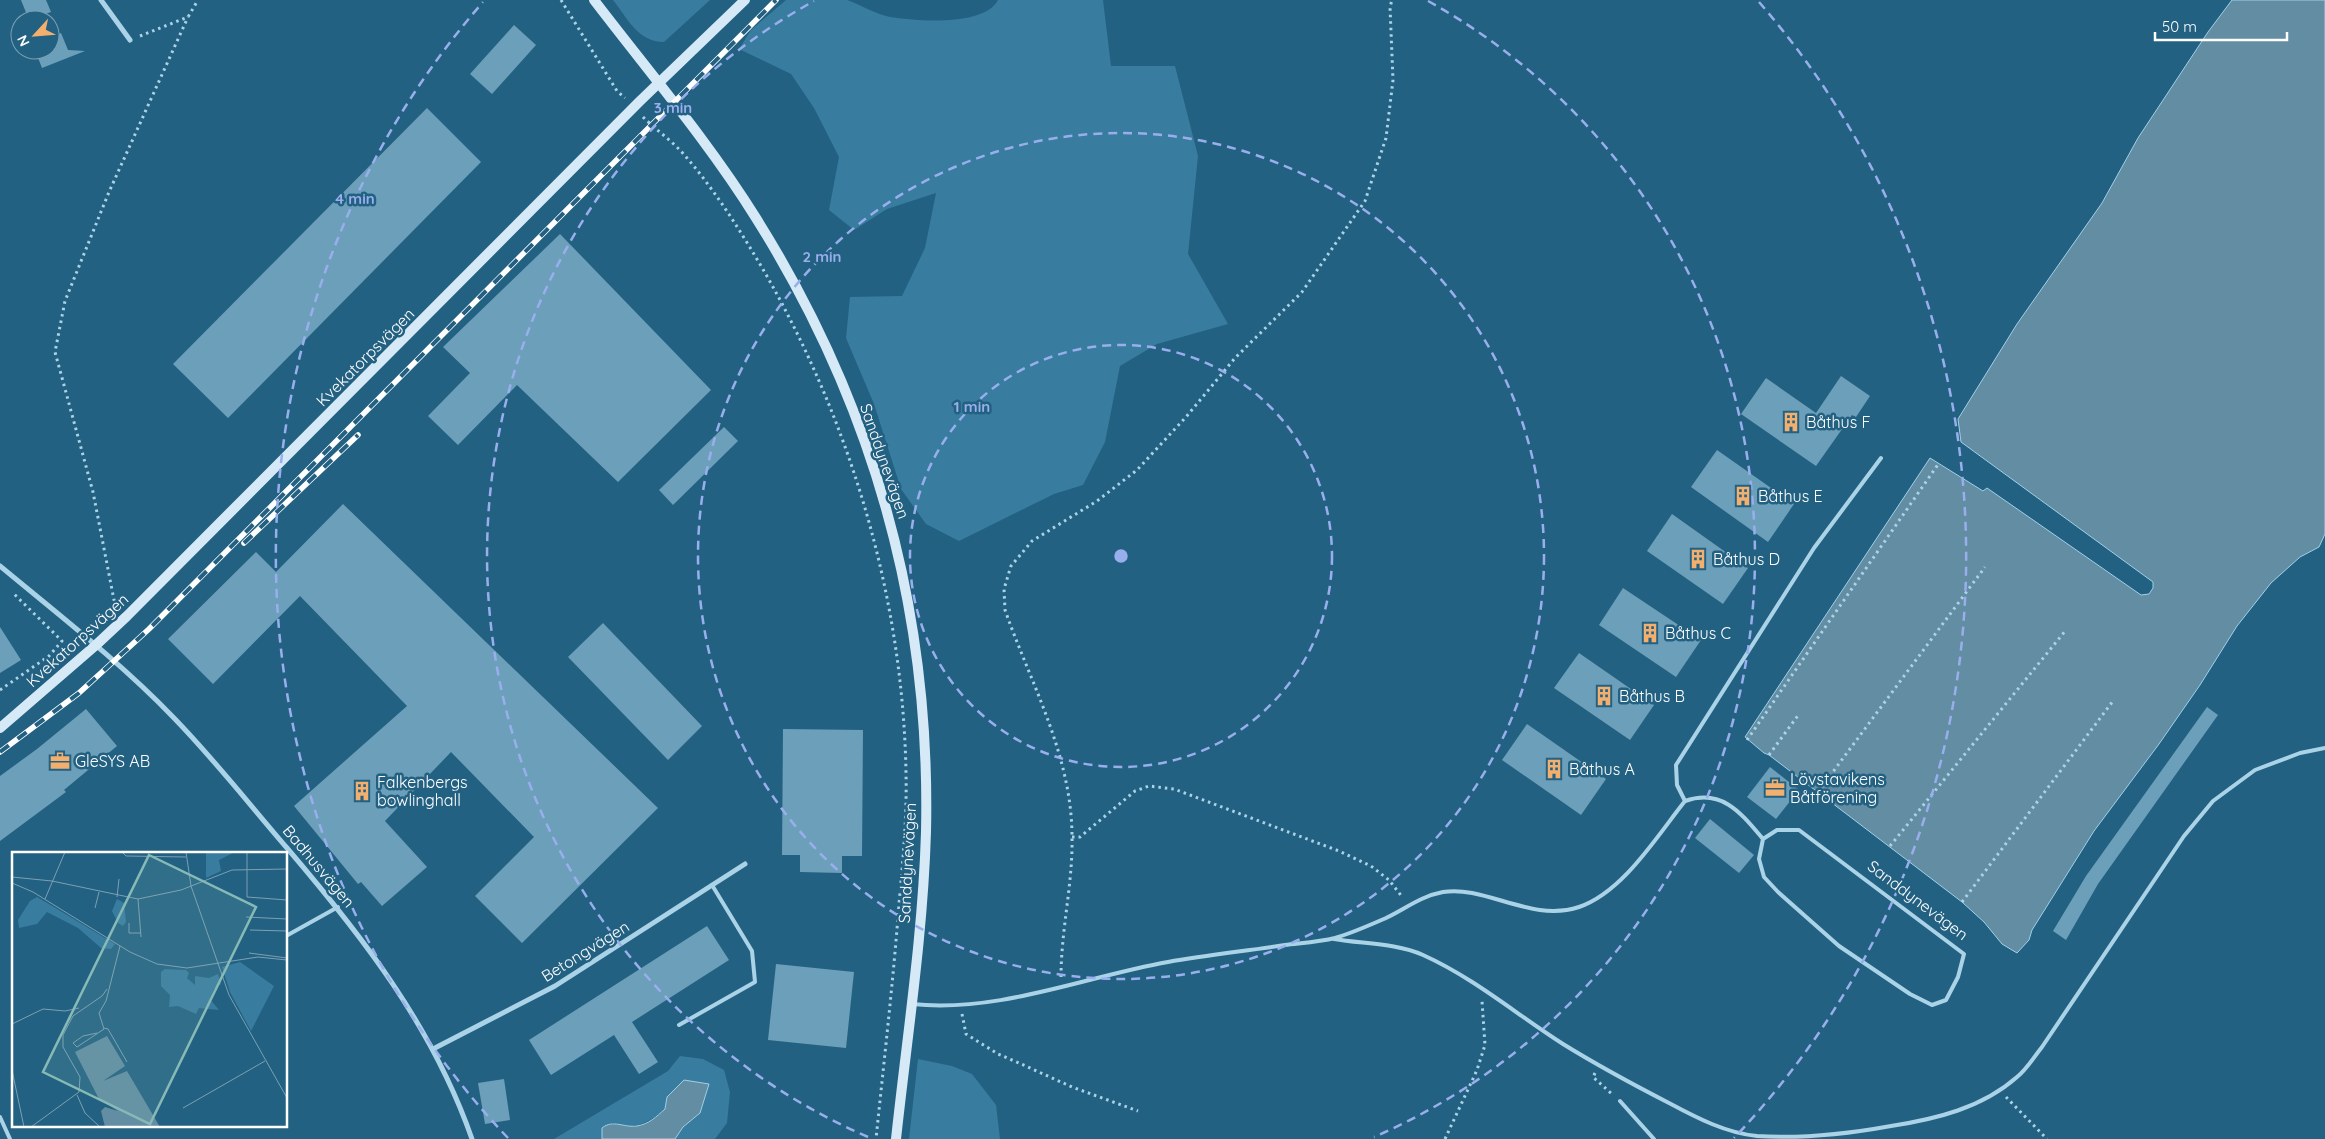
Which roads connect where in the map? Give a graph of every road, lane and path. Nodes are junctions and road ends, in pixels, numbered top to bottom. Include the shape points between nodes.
1 (101, 0) edge
2 (198, 0) edge
3 (561, 0) edge
4 (594, 0) edge
5 (745, 0) edge
6 (1392, 0) edge
7 (188, 17) junction
8 (130, 40) joint
9 (658, 84) junction
10 (634, 107) junction
11 (1881, 458) dead end
12 (1939, 463) dead end
13 (0, 566) edge
14 (1985, 567) dead end
15 (9, 590) dead end
16 (127, 616) junction
17 (2066, 630) dead end
18 (96, 645) junction
19 (0, 690) edge
20 (2113, 701) dead end
21 (1799, 714) dead end
22 (0, 728) edge
23 (1747, 740) dead end
24 (2325, 748) edge
25 (1769, 754) dead end
26 (1818, 792) dead end
27 (1685, 801) junction
28 (1072, 838) junction
29 (1763, 839) junction
30 (1890, 846) dead end
31 (745, 864) dead end
32 (712, 885) junction
33 (1962, 902) dead end
34 (1406, 906) junction
35 (338, 907) junction
36 (288, 935) edge
37 (1332, 939) junction
38 (1061, 987) junction
39 (1484, 988) junction
40 (910, 1004) junction
41 (961, 1006) junction
42 (679, 1025) dead end
43 (433, 1049) junction
44 (1599, 1064) junction
45 (2002, 1090) junction
46 (1620, 1101) joint
47 (1138, 1111) dead end
48 (0, 1117) edge
49 (10, 1139) edge
50 (472, 1139) edge
51 (876, 1139) edge
52 (896, 1139) edge
53 (1445, 1139) edge
54 (1654, 1139) edge
55 (2048, 1139) edge

1 - 8 street
2 - 7 path
3 - 10 path via 617,91
4 - 9 street, Sanddynevägen
5 - 9 street, Kvekatorpsvägen
6 - 28 path via 1393,80 1386,138 1365,201 1329,255 1302,292 1235,358 1138,470 1098,501 1032,541 1011,566 1004,588 1005,610 1059,748
7 - 8 path
7 - 16 path via 148,102 65,301 55,352 93,492 114,600
9 - 10 street, Kvekatorpsvägen
9 - 40 street, Sanddynevägen via 754,215 820,332 858,422 895,538 921,679 925,749 926,832
10 - 16 street, Kvekatorpsvägen
10 - 51 path via 688,159 723,205 793,324 813,364 851,462 880,564 897,666 906,771 906,825
11 - 27 lane via 1814,548 1676,765 1677,785
12 - 23 path
13 - 18 street, Badhusvägen
14 - 26 path
15 - 19 path via 62,640 49,656
16 - 18 street, Kvekatorpsvägen
17 - 30 path
18 - 22 street, Kvekatorpsvägen
18 - 35 street, Badhusvägen via 173,717
20 - 33 path
21 - 25 path
24 - 45 lane via 2255,770 2213,801 2184,836 2042,1047 2019,1076
27 - 29 lane via 1698,797 1720,799 1746,819
27 - 34 lane via 1622,879 1579,907 1541,910 1478,895 1445,892
28 - 34 path via 1080,837 1135,791 1150,786 1174,789 1339,850 1389,880 1401,893
28 - 38 path
29 - 29 lane, Sanddynevägen via 1777,830 1799,830 1964,954 1958,977 1946,1000 1932,1005 1910,994 1839,946 1764,877 1759,859
31 - 32 street, Betongvägen
32 - 42 lane via 752,951 755,982
32 - 43 street, Betongvägen via 555,986
34 - 37 lane via 1386,918
35 - 36 lane
35 - 43 street, Badhusvägen via 398,991
37 - 38 lane via 1167,962
37 - 39 lane via 1384,945 1422,954
38 - 41 lane
39 - 44 lane via 1564,1044
39 - 53 path via 1481,995 1486,1045
40 - 41 lane
40 - 52 street, Sanddynevägen
41 - 47 path via 966,1034 972,1039 1072,1087
43 - 50 street, Badhusvägen
44 - 45 lane via 1712,1124 1756,1136 1815,1136 1920,1122 1971,1107
44 - 46 path via 1593,1077
45 - 55 path
46 - 54 lane
48 - 49 lane

